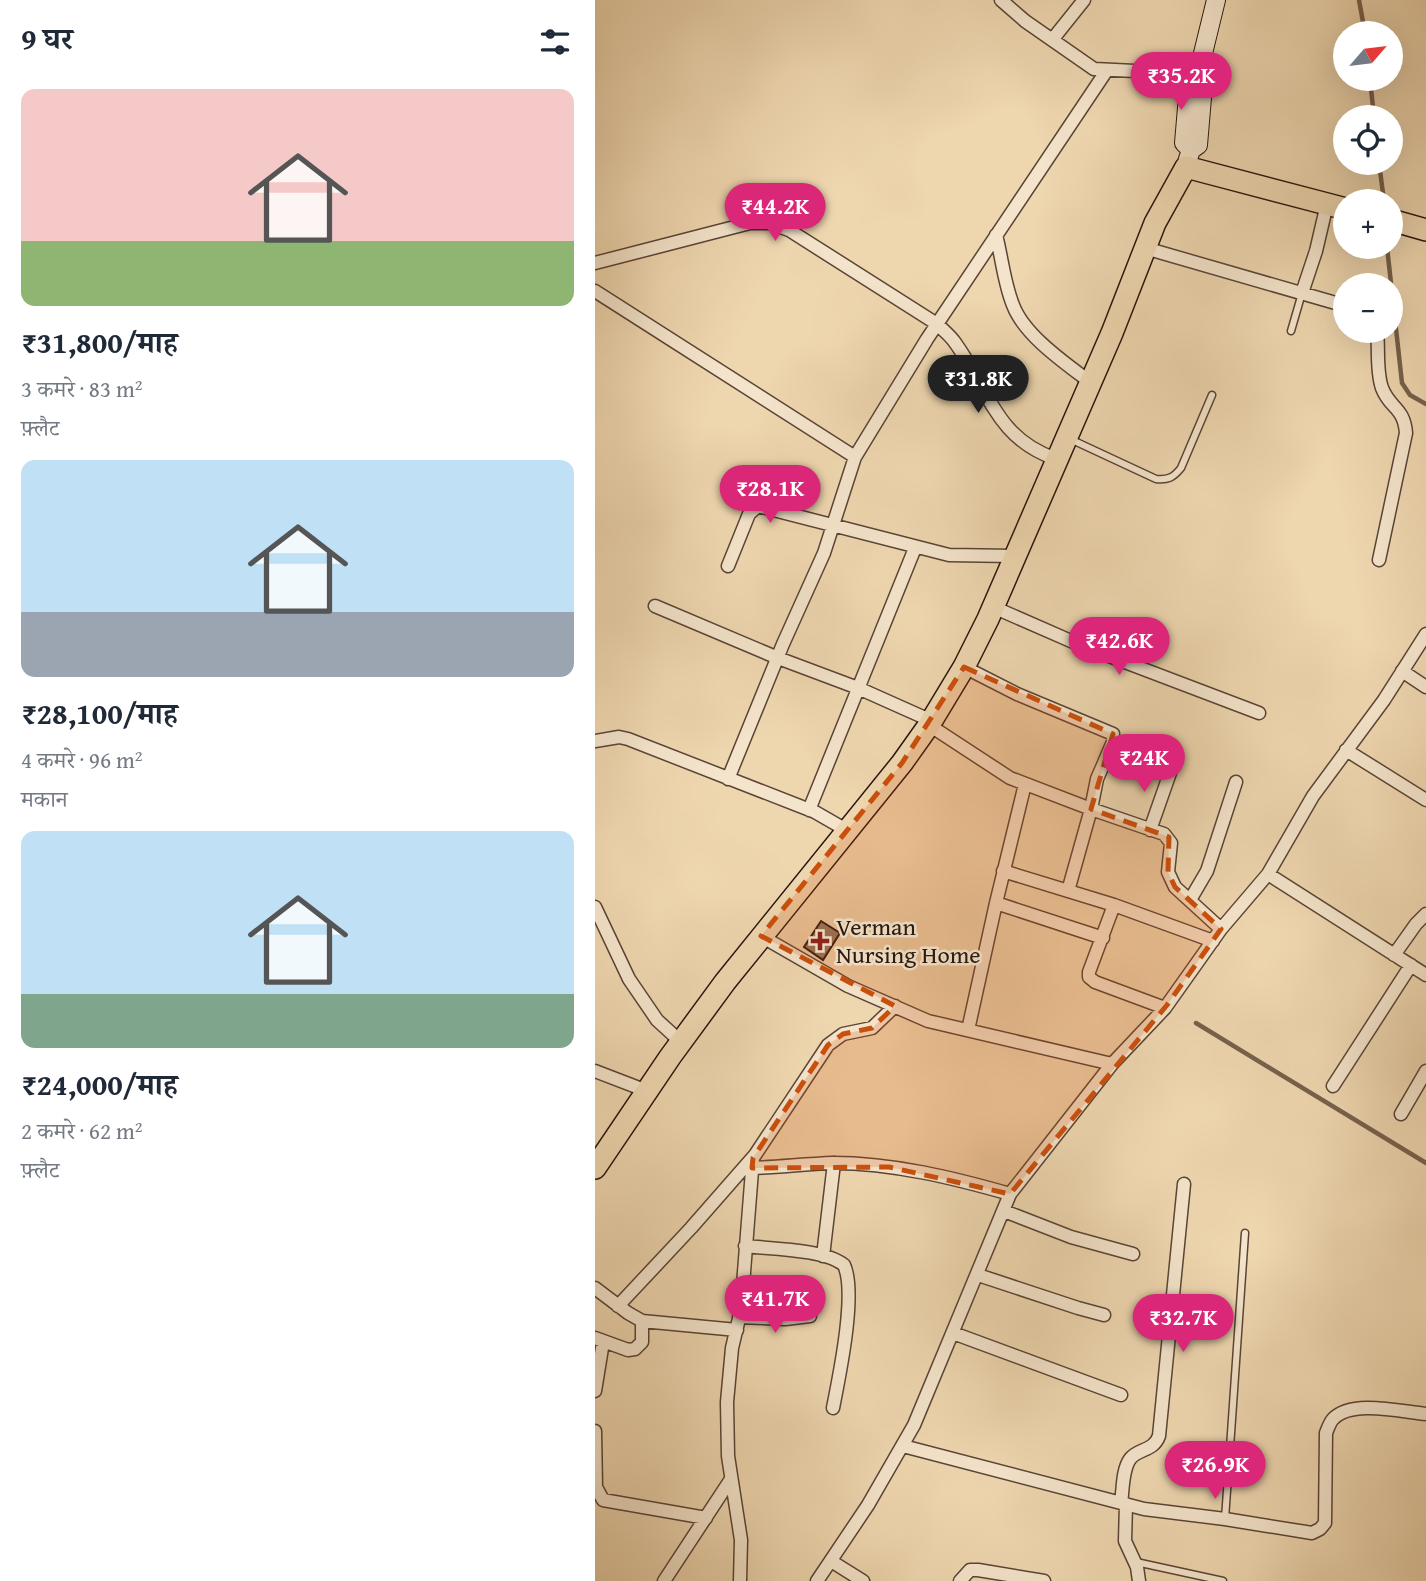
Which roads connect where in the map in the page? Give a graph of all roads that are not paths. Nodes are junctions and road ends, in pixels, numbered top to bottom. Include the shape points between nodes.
1 (1001, 0) edge
2 (1084, 0) edge
3 (1216, 0) edge
4 (1052, 40) junction
5 (1107, 70) junction
6 (1197, 78) junction
7 (1188, 158) junction
8 (1333, 205) edge
9 (1333, 215) edge
10 (1403, 223) edge
11 (1426, 230) edge
12 (996, 235) junction
13 (1145, 248) junction
14 (595, 263) edge
15 (595, 291) edge
16 (1302, 293) junction
17 (1333, 302) edge
18 (937, 324) junction
19 (1291, 331) dead end
20 (1378, 343) edge
21 (1090, 382) junction
22 (1212, 395) dead end
23 (1065, 437) junction
24 (855, 457) junction
25 (1056, 459) junction
26 (833, 525) junction
27 (915, 548) junction
28 (1014, 556) junction
29 (1379, 560) dead end
30 (728, 566) dead end
31 (655, 607) dead end
32 (993, 607) junction
33 (1426, 634) edge
34 (778, 658) junction
35 (964, 667) junction
36 (1402, 671) junction
37 (1426, 687) edge
38 (859, 688) junction
39 (1259, 713) dead end
40 (930, 723) junction
41 (595, 741) edge
42 (1346, 750) junction
43 (1171, 770) dead end
44 (728, 779) junction
45 (1235, 782) dead end
46 (1025, 783) junction
47 (1426, 800) edge
48 (1091, 809) junction
49 (809, 810) junction
50 (1150, 830) junction
51 (848, 831) junction
52 (1003, 871) junction
53 (1268, 874) junction
54 (1067, 891) junction
55 (1190, 900) junction
56 (996, 903) junction
57 (1114, 905) junction
58 (595, 907) edge
59 (1424, 919) edge
60 (1221, 929) junction
61 (761, 936) junction
62 (1103, 939) junction
63 (1213, 941) junction
64 (1394, 955) junction
65 (1411, 965) junction
66 (1426, 975) edge
67 (895, 1006) junction
68 (1165, 1007) junction
69 (968, 1030) junction
70 (681, 1042) junction
71 (1112, 1064) junction
72 (595, 1071) edge
73 (1426, 1071) edge
74 (1333, 1086) dead end
75 (647, 1091) junction
76 (1401, 1114) dead end
77 (752, 1163) junction
78 (834, 1163) junction
79 (595, 1168) edge
80 (1184, 1184) dead end
81 (1010, 1194) junction
82 (1004, 1211) junction
83 (1245, 1233) dead end
84 (745, 1246) junction
85 (1133, 1254) dead end
86 (823, 1256) junction
87 (978, 1275) junction
88 (595, 1288) edge
89 (618, 1306) junction
90 (1104, 1315) dead end
91 (810, 1316) dead end
92 (642, 1321) junction
93 (738, 1324) junction
94 (953, 1333) junction
95 (599, 1340) edge
96 (595, 1391) edge
97 (1121, 1395) dead end
98 (834, 1408) dead end
99 (1426, 1415) edge
100 (595, 1431) edge
101 (902, 1446) junction
102 (731, 1479) junction
103 (1123, 1504) junction
104 (706, 1518) junction
105 (1225, 1519) junction
106 (831, 1561) junction
107 (1134, 1561) junction
108 (664, 1581) edge
109 (740, 1581) edge
110 (817, 1581) edge
111 (863, 1581) edge
112 (960, 1581) edge
113 (1038, 1581) edge
114 (1139, 1581) edge
115 (1223, 1581) edge

1 - 4 street
2 - 4 street
3 - 6 street
4 - 5 street via 1094,69
5 - 6 street
5 - 12 street
6 - 7 street via 1203,86 1198,145
7 - 8 highway
7 - 13 highway
9 - 16 street
10 - 11 highway
12 - 18 street
12 - 21 street via 1013,306 1021,320
13 - 16 street
13 - 21 highway
14 - 18 street via 750,223 769,223 789,230
15 - 24 street
16 - 17 street
16 - 19 lane
18 - 24 street
18 - 25 street via 955,343 1012,434 1026,446
20 - 29 street via 1381,384 1403,415 1406,433
21 - 23 highway
22 - 23 lane via 1181,468 1167,480
23 - 25 highway
24 - 26 street
25 - 28 highway
26 - 27 street
26 - 30 street via 758,506 749,514
26 - 34 street
27 - 28 street via 949,555
27 - 38 street
28 - 32 highway
31 - 34 street
32 - 35 highway
32 - 39 street
33 - 36 street
34 - 38 street
34 - 44 street
35 - 40 highway
35 - 48 street via 1113,734
36 - 37 street
36 - 42 street
38 - 40 street
38 - 49 street
40 - 46 street via 1010,778
40 - 51 highway
41 - 44 street via 628,738
42 - 47 street
42 - 53 street
43 - 50 street
44 - 49 street
45 - 55 street via 1207,871
46 - 48 street
46 - 52 street
48 - 50 street
48 - 54 street
49 - 51 street
50 - 55 street via 1169,837 1168,872 1175,887
51 - 61 highway
52 - 54 street
52 - 56 street
53 - 60 street
53 - 64 street
54 - 57 street
55 - 60 street
56 - 62 street
56 - 69 street
57 - 62 street
57 - 63 street
58 - 70 street via 629,979 657,1020
59 - 64 street
60 - 63 street
61 - 67 street via 848,986
61 - 70 highway
62 - 68 street via 1089,972 1092,980
63 - 68 street
64 - 65 street
65 - 66 street
65 - 74 street
67 - 69 street via 928,1021
67 - 77 street via 872,1028 842,1034 828,1045
68 - 71 street
69 - 71 street
70 - 75 highway
71 - 81 street
72 - 75 street
73 - 76 street
75 - 79 highway
77 - 78 street
77 - 84 street
77 - 89 street
78 - 81 street via 888,1167
78 - 86 street
80 - 103 street via 1159,1436 1154,1447 1131,1457 1127,1464
81 - 82 street
82 - 85 street
82 - 87 street
83 - 105 lane
84 - 86 street
84 - 93 street
86 - 98 street via 841,1262 846,1269 846,1345
87 - 90 street
87 - 94 street
88 - 89 street
89 - 92 street
91 - 93 street
92 - 93 street
92 - 95 street via 642,1342 635,1349
93 - 102 street via 727,1402
94 - 97 street
94 - 101 street
95 - 96 street
99 - 105 street via 1353,1409 1331,1420 1326,1433 1325,1523 1320,1529 1312,1533
100 - 104 street via 596,1487 603,1500
101 - 103 street
101 - 106 street
102 - 104 street
102 - 109 street via 740,1520
103 - 105 street
103 - 107 street via 1125,1541
104 - 108 street
106 - 110 street
106 - 111 street
107 - 114 street
107 - 115 lane
112 - 113 street via 970,1570

